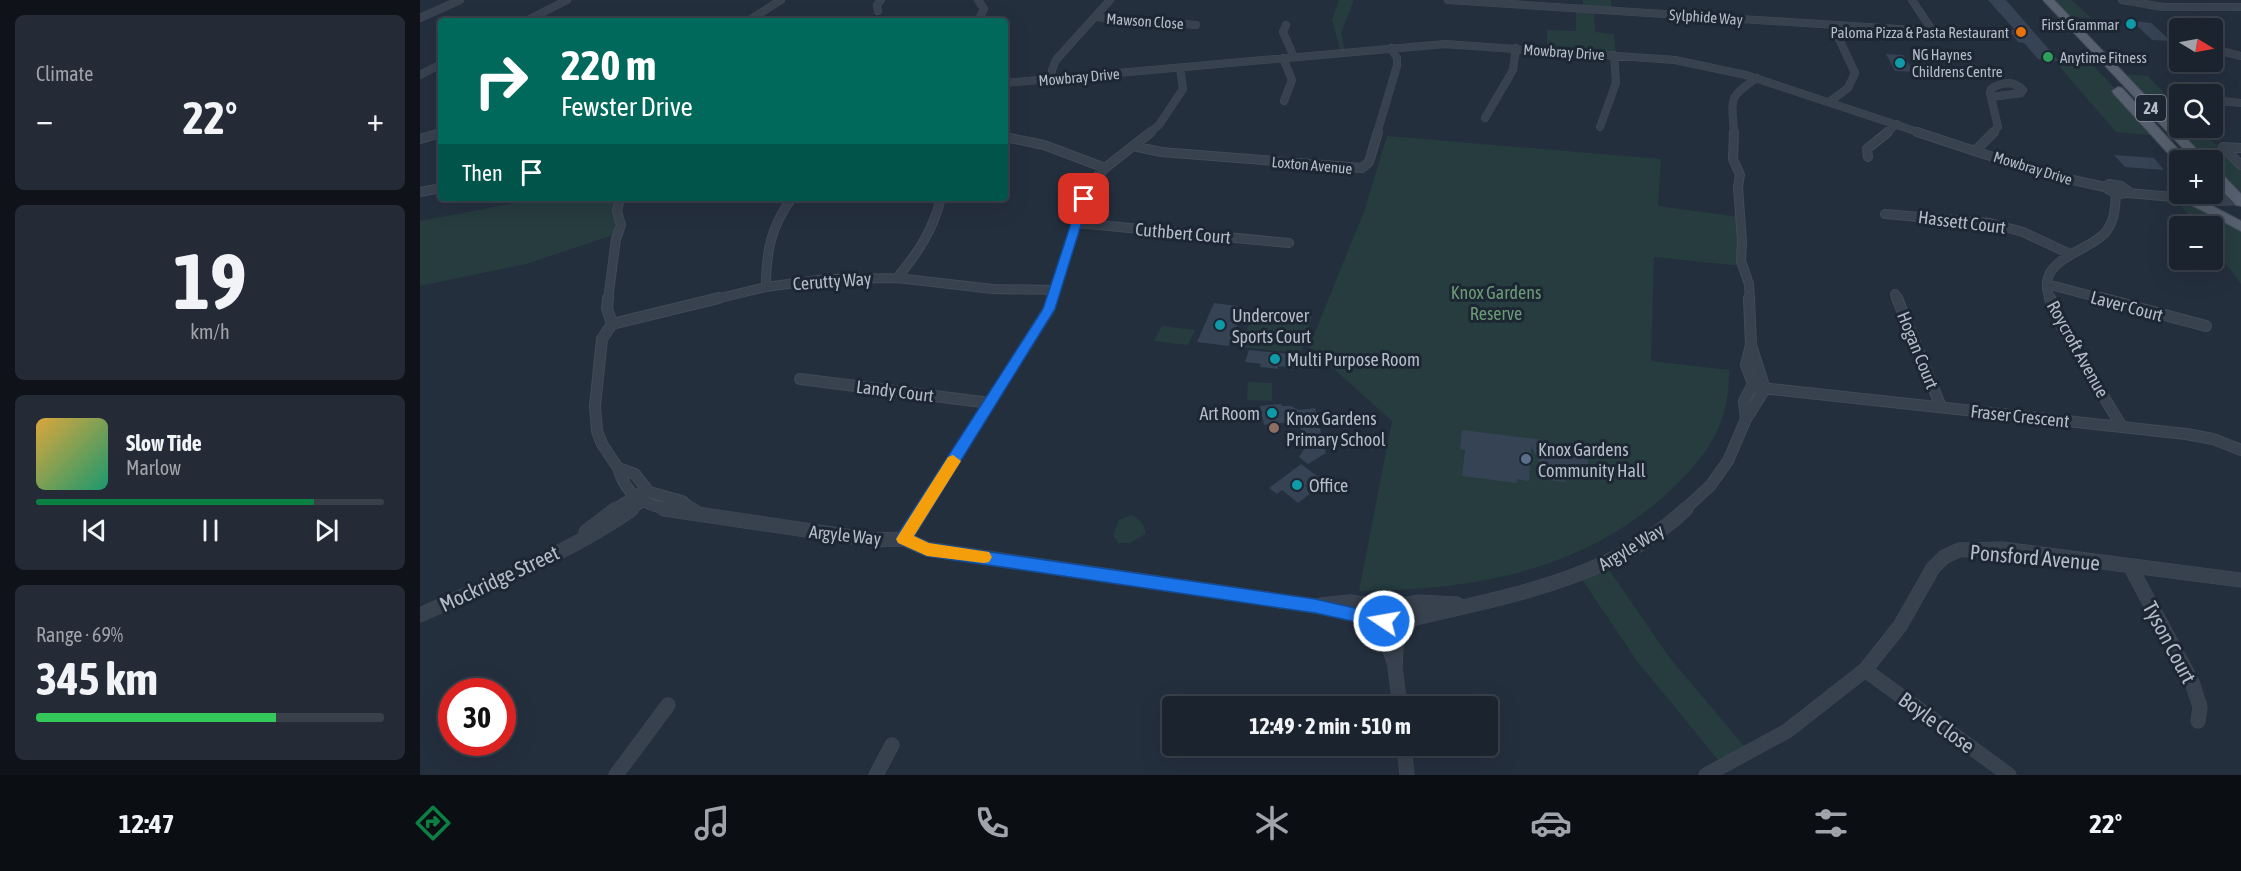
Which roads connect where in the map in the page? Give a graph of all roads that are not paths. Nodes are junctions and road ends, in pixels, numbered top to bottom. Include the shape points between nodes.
1 (460, 0) edge
2 (780, 0) edge
3 (880, 0) edge
4 (1110, 0) edge
5 (1448, 0) edge
6 (1583, 0) edge
7 (1912, 0) edge
8 (2122, 0) edge
9 (566, 1) edge
10 (982, 1) edge
11 (2042, 2) edge
12 (2241, 7) edge
13 (1584, 9) junction
14 (878, 10) dead end
15 (1095, 17) junction
16 (420, 18) edge
17 (532, 18) edge
18 (753, 18) edge
19 (980, 18) edge
20 (1196, 25) dead end
21 (1286, 25) dead end
22 (1833, 26) junction
23 (1929, 31) junction
24 (1947, 36) dead end
25 (1391, 48) junction
26 (1516, 48) junction
27 (2223, 51) edge
28 (1614, 55) junction
29 (2241, 56) edge
30 (1294, 57) junction
31 (1283, 58) junction
32 (2098, 61) junction
33 (438, 66) edge
34 (1180, 68) junction
35 (420, 75) edge
36 (1757, 78) junction
37 (1052, 80) junction
38 (1008, 83) edge
39 (1992, 97) dead end
40 (1284, 101) dead end
41 (1829, 102) junction
42 (2223, 102) edge
43 (2241, 103) edge
44 (1485, 118) dead end
45 (1897, 124) junction
46 (1600, 127) dead end
47 (438, 134) edge
48 (1008, 137) edge
49 (420, 139) edge
50 (1132, 146) junction
51 (2241, 148) edge
52 (1976, 150) junction
53 (2174, 150) edge
54 (2191, 150) edge
55 (1868, 157) dead end
56 (2241, 165) edge
57 (1105, 168) junction
58 (2223, 183) edge
59 (438, 189) edge
60 (2123, 191) junction
61 (420, 192) edge
62 (2169, 192) edge
63 (2169, 192) edge
64 (2223, 198) edge
65 (619, 201) edge
66 (790, 201) edge
67 (940, 201) edge
68 (2240, 201) edge
69 (2204, 204) edge
70 (2221, 204) edge
71 (1885, 214) dead end
72 (1077, 223) junction
73 (2241, 226) edge
74 (1289, 243) dead end
75 (2070, 254) junction
76 (897, 278) junction
77 (2048, 284) junction
78 (766, 287) junction
79 (1055, 290) junction
80 (1895, 294) dead end
81 (612, 324) junction
82 (2206, 326) dead end
83 (1751, 345) junction
84 (800, 379) dead end
85 (1752, 384) junction
86 (1765, 386) junction
87 (990, 403) junction
88 (1941, 406) junction
89 (1746, 419) junction
90 (2121, 427) junction
91 (2241, 450) edge
92 (641, 497) junction
93 (904, 539) junction
94 (2130, 566) junction
95 (2241, 580) edge
96 (420, 615) edge
97 (1390, 617) junction
98 (1865, 670) junction
99 (1399, 696) edge
100 (668, 705) dead end
101 (2198, 721) dead end
102 (892, 746) dead end
103 (1405, 756) edge
104 (616, 775) edge
105 (876, 775) edge
106 (1407, 775) edge
107 (1706, 775) edge
108 (2009, 775) edge

1 - 16 street
2 - 18 street
3 - 14 street
4 - 15 street
5 - 13 street, Sylphide Way
6 - 13 street
7 - 23 street via 1931,28
8 - 12 street via 2204,9
9 - 17 street
10 - 19 street via 984,12
11 - 32 main road, 24
13 - 22 street, Sylphide Way
15 - 20 street, Mawson Close
15 - 37 street via 1056,60
21 - 30 street via 1283,32
22 - 23 street, Sylphide Way
22 - 41 street via 1856,75
23 - 24 street, Sylphide Way
25 - 26 street, Mowbray Drive via 1452,44
25 - 30 street, Mowbray Drive
25 - 50 street, Loxton Avenue via 1397,66 1369,162 1362,168 1161,152
26 - 28 street, Mowbray Drive
26 - 44 street via 1514,70
27 - 29 street
28 - 36 street, Mowbray Drive via 1686,62
28 - 46 street via 1617,81
30 - 31 street, Mowbray Drive
31 - 34 street, Mowbray Drive
31 - 40 street via 1292,80
32 - 53 main road, 24
32 - 54 main road, 24
33 - 35 street
34 - 37 street, Mowbray Drive
34 - 50 street via 1184,86 1181,92 1159,124
36 - 41 street, Mowbray Drive
36 - 83 street, Argyle Way via 1736,92 1732,103 1733,159 1740,175 1740,256 1749,279
37 - 38 street, Mowbray Drive
39 - 52 street via 1998,127
41 - 45 street, Mowbray Drive
42 - 43 street
45 - 52 street, Mowbray Drive
45 - 55 street via 1867,149
47 - 49 street
48 - 57 street via 1037,141
50 - 57 street
51 - 56 street via 2223,147
52 - 60 street, Mowbray Drive via 2046,174
57 - 72 street via 1088,190
58 - 68 main road
59 - 61 street
60 - 62 street, Mowbray Drive
60 - 63 street, Mowbray Drive
60 - 75 street, Roycroft Avenue via 2111,227
64 - 68 street, Mowbray Drive
65 - 81 street via 617,211 621,225 607,308
66 - 78 street via 775,223 766,248
67 - 76 street via 924,246
69 - 73 main road
70 - 73 main road
71 - 75 street, Hassett Court via 2008,227
72 - 74 street, Cuthbert Court
72 - 79 street
75 - 77 street, Roycroft Avenue via 2053,267
76 - 78 street, Cerutty Way via 826,279
76 - 79 street, Cerutty Way via 993,289
77 - 82 street, Laver Court
77 - 90 street, Roycroft Avenue via 2048,298 2055,315
78 - 81 street, Cerutty Way
79 - 87 street via 1045,316
80 - 88 street, Hogan Court
81 - 92 street via 602,339 595,405 597,431 622,482
83 - 85 street, Argyle Way via 1746,365
83 - 86 street, Argyle Way
84 - 87 street, Landy Court
85 - 86 street, Fraser Crescent
85 - 89 street, Argyle Way via 1744,401
86 - 88 street, Fraser Crescent
86 - 89 street, Argyle Way
87 - 93 street
88 - 90 street, Fraser Crescent
89 - 97 street, Argyle Way via 1734,451 1710,486 1686,511 1655,535 1598,568 1508,596
90 - 91 street, Fraser Crescent via 2199,436
92 - 93 street, Argyle Way via 677,512 873,540
92 - 96 street, Mockridge Street via 606,526
93 - 97 street, Argyle Way via 927,549
94 - 95 street, Ponsford Avenue
94 - 98 street, Ponsford Avenue via 2002,549 1959,550 1933,568 1900,626
94 - 101 street, Tyson Court via 2192,682 2200,707
97 - 99 street via 1387,641
98 - 107 street, Ponsford Avenue via 1787,731
98 - 108 street, Boyle Close
100 - 104 street
102 - 105 street
103 - 106 street

